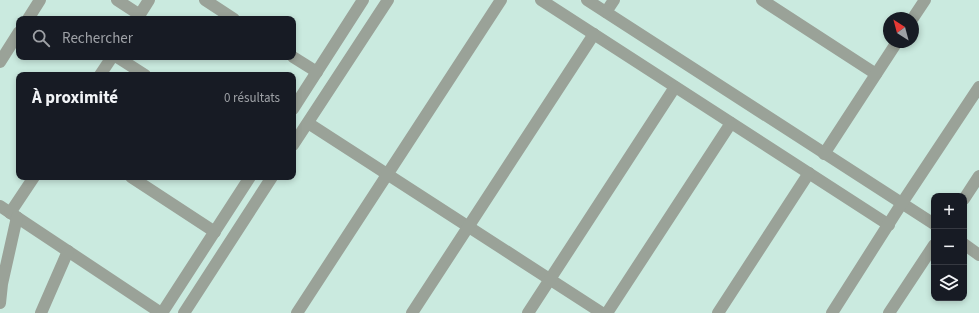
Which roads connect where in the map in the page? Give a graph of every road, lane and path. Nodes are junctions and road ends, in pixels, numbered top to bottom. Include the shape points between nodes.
1 (40, 0) edge
2 (117, 0) edge
3 (149, 0) edge
4 (205, 0) edge
5 (363, 0) edge
6 (388, 0) edge
7 (502, 0) edge
8 (541, 0) edge
9 (587, 0) edge
10 (614, 0) edge
11 (762, 0) edge
12 (925, 0) edge
13 (606, 12) junction
14 (917, 12) edge
15 (30, 16) edge
16 (137, 16) edge
17 (139, 16) edge
18 (229, 16) edge
19 (594, 34) junction
20 (16, 37) edge
21 (893, 48) edge
22 (296, 59) edge
23 (110, 60) edge
24 (122, 60) edge
25 (0, 62) edge
26 (102, 72) edge
27 (140, 72) edge
28 (317, 72) junction
29 (876, 74) junction
30 (675, 87) junction
31 (979, 87) edge
32 (296, 104) edge
33 (308, 123) junction
34 (731, 123) junction
35 (296, 141) edge
36 (824, 154) junction
37 (809, 173) junction
38 (388, 174) junction
39 (979, 176) edge
40 (32, 180) edge
41 (136, 180) edge
42 (248, 180) edge
43 (270, 180) edge
44 (967, 194) edge
45 (902, 204) junction
46 (0, 206) edge
47 (14, 215) junction
48 (931, 222) edge
49 (888, 225) junction
50 (468, 227) junction
51 (215, 232) junction
52 (967, 246) edge
53 (931, 250) edge
54 (68, 251) junction
55 (979, 255) edge
56 (550, 279) junction
57 (0, 303) edge
58 (41, 313) edge
59 (162, 313) edge
60 (184, 313) edge
61 (297, 313) edge
62 (412, 313) edge
63 (528, 313) edge
64 (602, 313) edge
65 (607, 313) edge
66 (718, 313) edge
67 (832, 313) edge
68 (889, 313) edge

1 - 15 street
2 - 16 street
3 - 17 street
4 - 18 street
5 - 28 street
6 - 33 street
7 - 38 street
8 - 19 street
9 - 13 street
10 - 13 street
11 - 29 street
12 - 14 street
13 - 36 street
19 - 30 street
19 - 50 street
20 - 25 street
21 - 29 street
22 - 28 street
23 - 26 street
24 - 27 street
28 - 32 street
29 - 36 street
30 - 34 street
30 - 56 street
31 - 45 street
33 - 35 street
33 - 38 street
34 - 37 street
34 - 65 street
36 - 45 street
37 - 49 street
37 - 66 street
38 - 50 street
38 - 61 street
39 - 44 street
40 - 47 street
41 - 51 street
42 - 51 street
43 - 60 street
45 - 48 street
45 - 49 street
46 - 47 street
47 - 54 street
47 - 57 street
49 - 67 street
50 - 56 street
50 - 62 street
51 - 59 street
52 - 55 street
53 - 68 street
54 - 58 street
54 - 59 street
56 - 63 street
56 - 64 street

